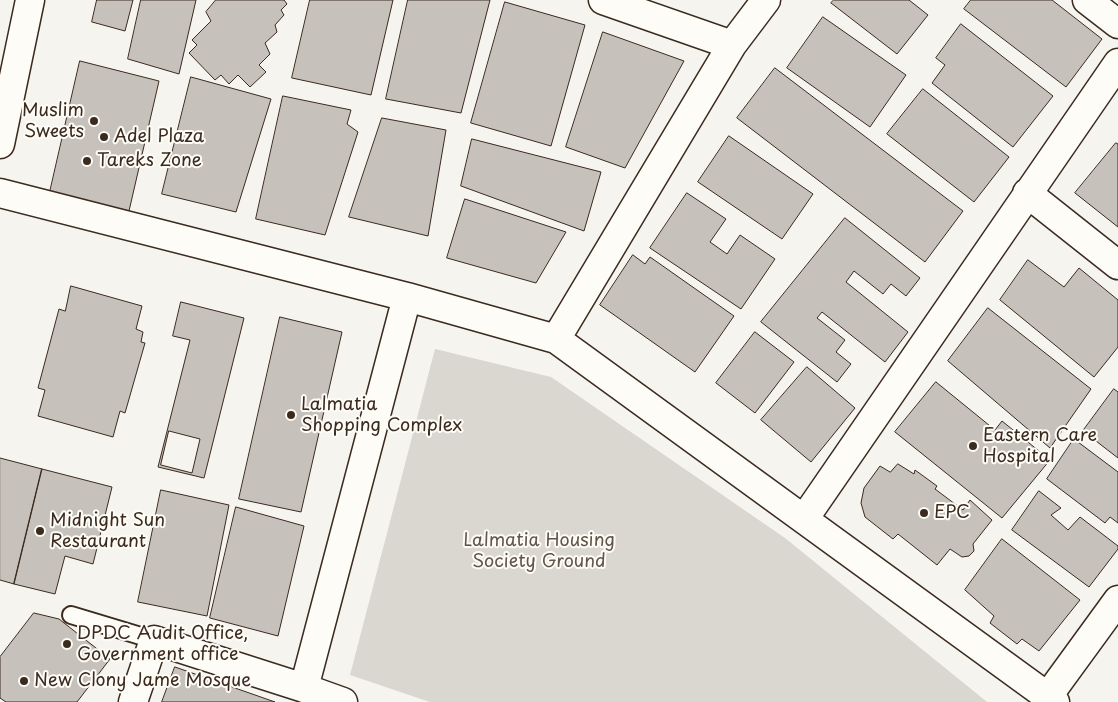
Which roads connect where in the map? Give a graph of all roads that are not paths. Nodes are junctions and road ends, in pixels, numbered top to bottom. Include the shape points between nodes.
1 (30, 0) edge
2 (603, 0) edge
3 (766, 0) edge
4 (1087, 0) edge
5 (1118, 24) edge
6 (732, 44) junction
7 (1118, 63) edge
8 (0, 144) edge
9 (0, 193) edge
10 (1027, 194) junction
11 (1118, 265) edge
12 (406, 298) junction
13 (556, 339) junction
14 (804, 519) junction
15 (1118, 600) edge
16 (72, 615) dead end
17 (154, 640) junction
18 (304, 688) junction
19 (1051, 699) edge
20 (133, 702) edge
21 (342, 702) edge

1 - 8 main road
2 - 6 main road
3 - 6 main road
4 - 5 main road
6 - 13 main road
7 - 10 main road
9 - 12 main road
10 - 11 main road
10 - 14 main road
12 - 13 main road
12 - 18 main road
13 - 14 main road
14 - 19 main road
15 - 19 main road
16 - 17 lane
17 - 18 main road
17 - 20 main road
18 - 21 main road

